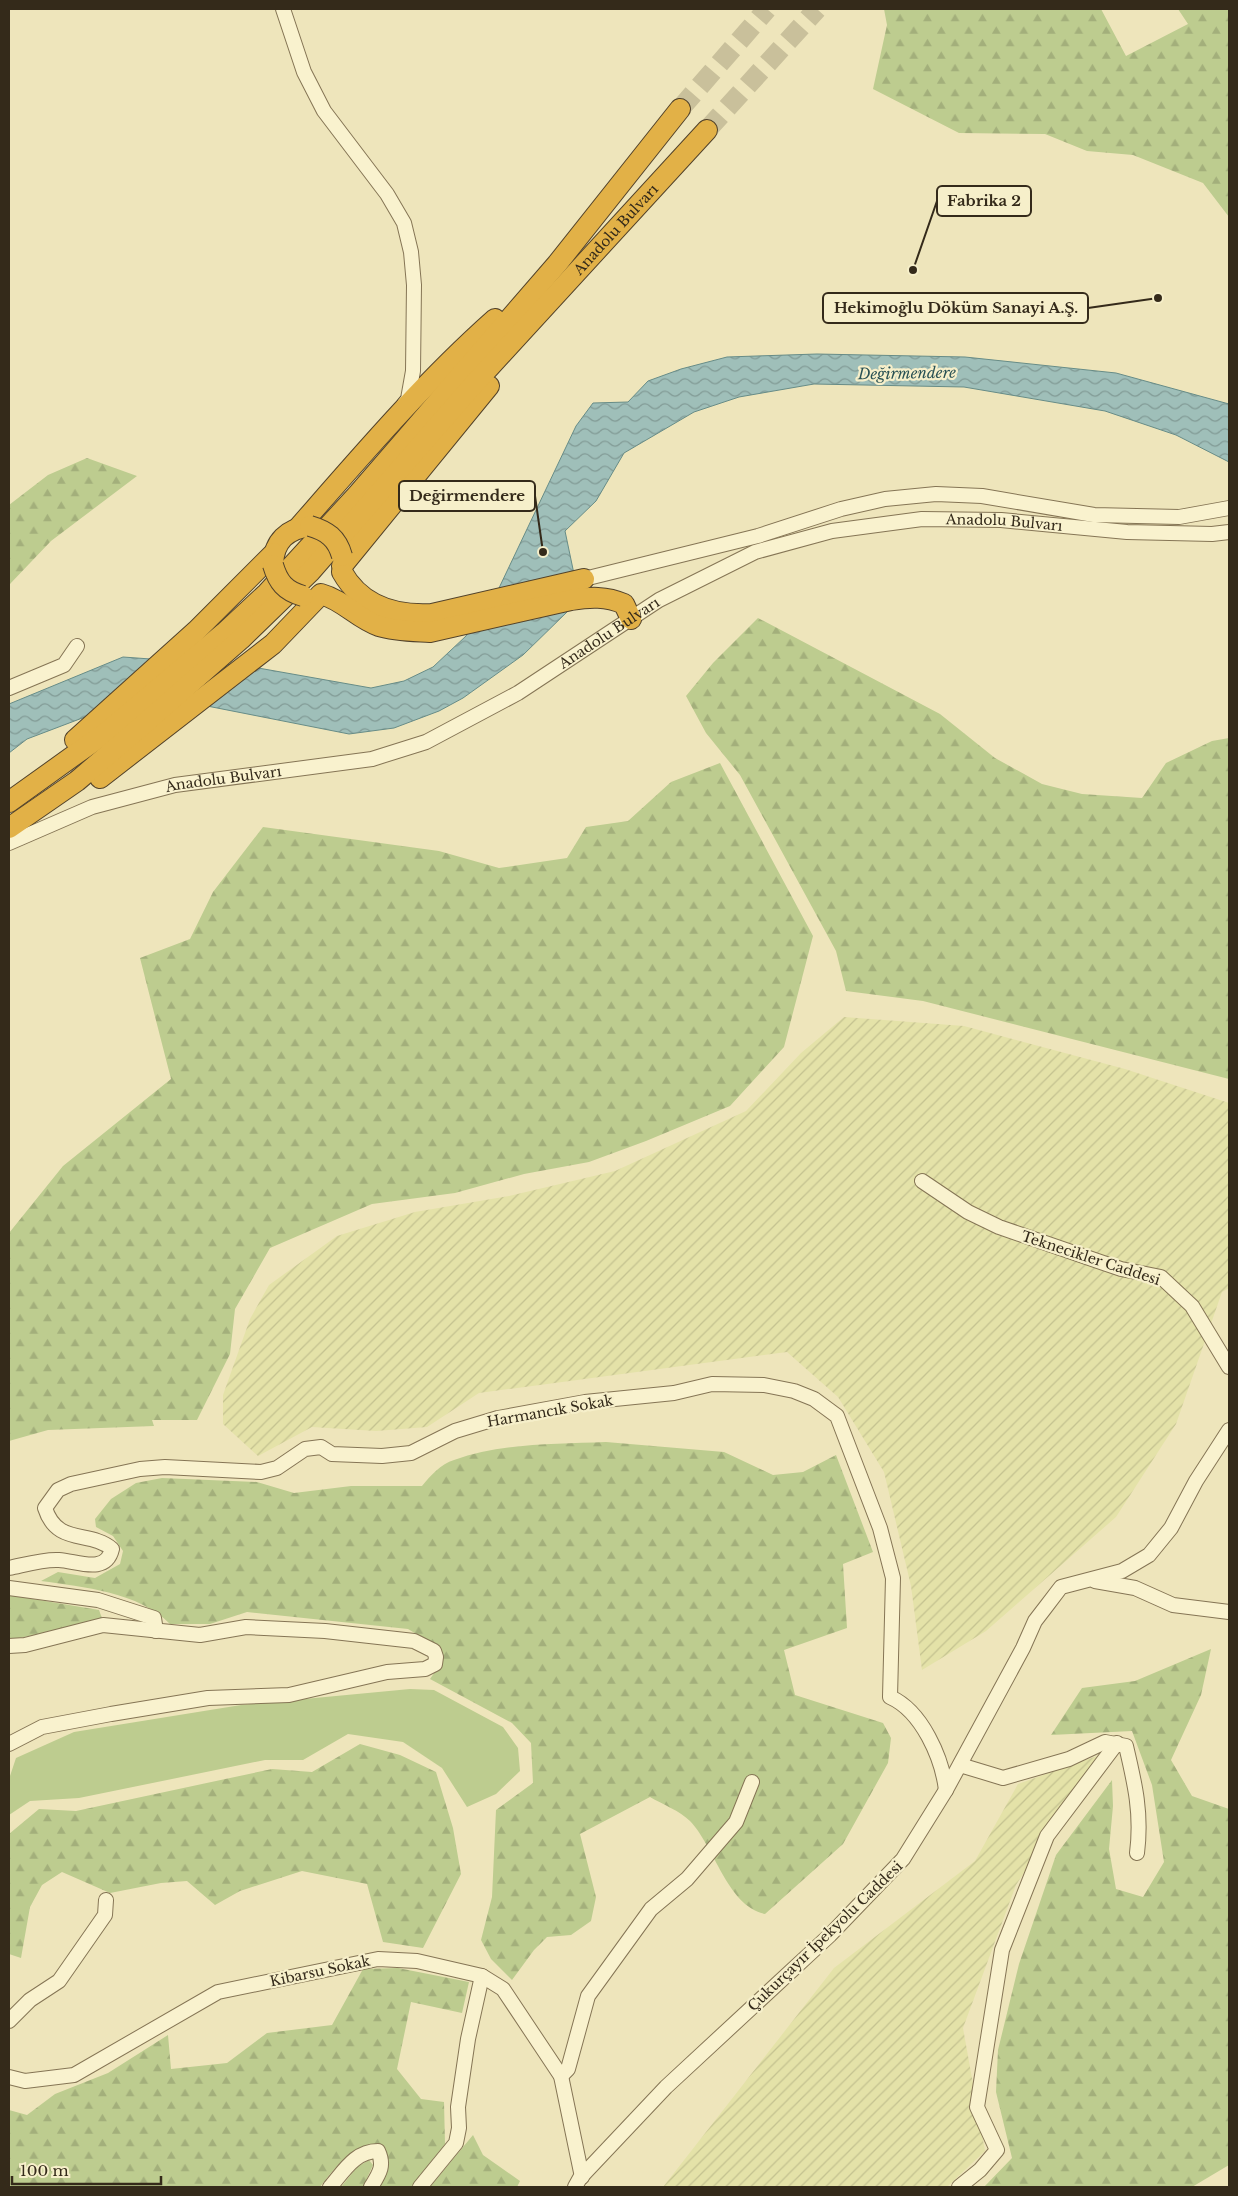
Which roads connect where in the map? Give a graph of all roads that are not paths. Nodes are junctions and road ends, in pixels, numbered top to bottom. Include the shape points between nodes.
1 (283, 9) edge
2 (680, 109) tunnel mouth
3 (707, 130) tunnel mouth
4 (557, 264) junction
5 (572, 279) junction
6 (364, 451) junction
7 (1229, 508) edge
8 (304, 527) junction
9 (1229, 532) edge
10 (273, 559) junction
11 (342, 565) junction
12 (591, 584) junction
13 (312, 595) junction
14 (631, 619) junction
15 (233, 636) junction
16 (77, 646) dead end
17 (9, 688) edge
18 (100, 729) junction
19 (9, 794) edge
20 (9, 802) edge
21 (9, 828) edge
22 (9, 833) edge
23 (9, 843) edge
24 (922, 1181) dead end
25 (1229, 1367) edge
26 (1229, 1430) edge
27 (9, 1568) edge
28 (1080, 1580) junction
29 (9, 1588) edge
30 (1228, 1614) edge
31 (156, 1631) junction
32 (9, 1646) edge
33 (1117, 1743) junction
34 (9, 1744) edge
35 (960, 1765) junction
36 (752, 1782) dead end
37 (946, 1790) junction
38 (1137, 1853) dead end
39 (106, 1900) dead end
40 (482, 1976) junction
41 (9, 2021) edge
42 (560, 2076) junction
43 (9, 2077) edge
44 (579, 2182) edge
45 (330, 2187) edge
46 (371, 2187) edge
47 (420, 2187) edge
48 (959, 2187) edge

1 - 6 street via 304,72 324,111 404,223 411,252 414,371 408,399
2 - 4 highway, Anadolu Bulvarı
3 - 5 highway, Anadolu Bulvarı
4 - 6 highway via 456,356
4 - 15 highway, Anadolu Bulvarı via 357,495 267,592
5 - 11 highway via 527,340
5 - 15 highway, Anadolu Bulvarı via 474,384 311,571
6 - 8 highway
7 - 12 street, Anadolu Bulvarı via 1179,517 1094,515 982,496 936,494 885,499 841,509
8 - 10 highway via 287,533 278,542
8 - 11 highway, bridge via 322,529 332,536 339,545
9 - 14 street, Anadolu Bulvarı via 1127,532 1001,520 922,519 871,524 832,530 755,552 659,600
10 - 13 highway, bridge via 276,576 283,586
10 - 18 highway via 196,630
11 - 12 highway via 360,594 375,605 410,616
11 - 13 highway via 333,586
12 - 13 highway via 571,600 430,632 379,626 335,598
12 - 14 highway via 624,604
13 - 22 highway via 273,644 84,790
14 - 23 street, Anadolu Bulvarı via 518,693 426,742 372,759 176,785 92,807
15 - 18 highway, Anadolu Bulvarı
15 - 21 highway, Anadolu Bulvarı via 137,730 77,781
16 - 17 street via 64,665
18 - 19 highway
18 - 20 highway, Anadolu Bulvarı
24 - 25 street, Teknecikler Caddesi via 968,1212 999,1227 1121,1269 1161,1277 1192,1306
26 - 28 street via 1171,1528 1149,1556 1122,1570
27 - 37 street, Harmancık Sokak via 58,1560 84,1565 102,1563 111,1556 112,1549 106,1544 67,1534 48,1517 45,1508 58,1490 105,1475 164,1467 261,1472 277,1468 306,1449 321,1447 332,1454 382,1456 411,1453 455,1431 498,1418 585,1402 674,1393 712,1384 764,1385 794,1391 814,1398 837,1416 860,1472 893,1578 890,1697 916,1716 933,1746
28 - 30 street via 1105,1581 1135,1588 1174,1605
28 - 35 street, Çukurçayır İpekyolu Caddesi via 1061,1587 1035,1621
29 - 31 street via 98,1600 154,1618
31 - 32 street via 103,1626
31 - 34 street via 200,1635 246,1627 326,1631 414,1640 434,1651 436,1657 435,1664 425,1669 387,1672 289,1695 208,1698 42,1727
33 - 35 street via 1105,1742 1069,1759 1003,1778
33 - 38 street via 1126,1746 1138,1798 1140,1830
33 - 48 street via 1047,1836 1002,1950 978,2107 997,2150
35 - 37 street, Çukurçayır İpekyolu Caddesi
36 - 42 street via 736,1822 687,1879 651,1909 588,1996 568,2069
37 - 44 street, Çukurçayır İpekyolu Caddesi via 903,1859 830,1935 666,2087
39 - 41 street via 105,1915 59,1981 30,2000
40 - 42 street, Kibarsu Sokak via 503,1989
40 - 43 street, Kibarsu Sokak via 417,1961 378,1959 218,1992 74,2075 25,2081
40 - 47 street via 468,2039 456,2143
42 - 44 street, Kibarsu Sokak
45 - 46 street via 356,2157 378,2150 381,2171

